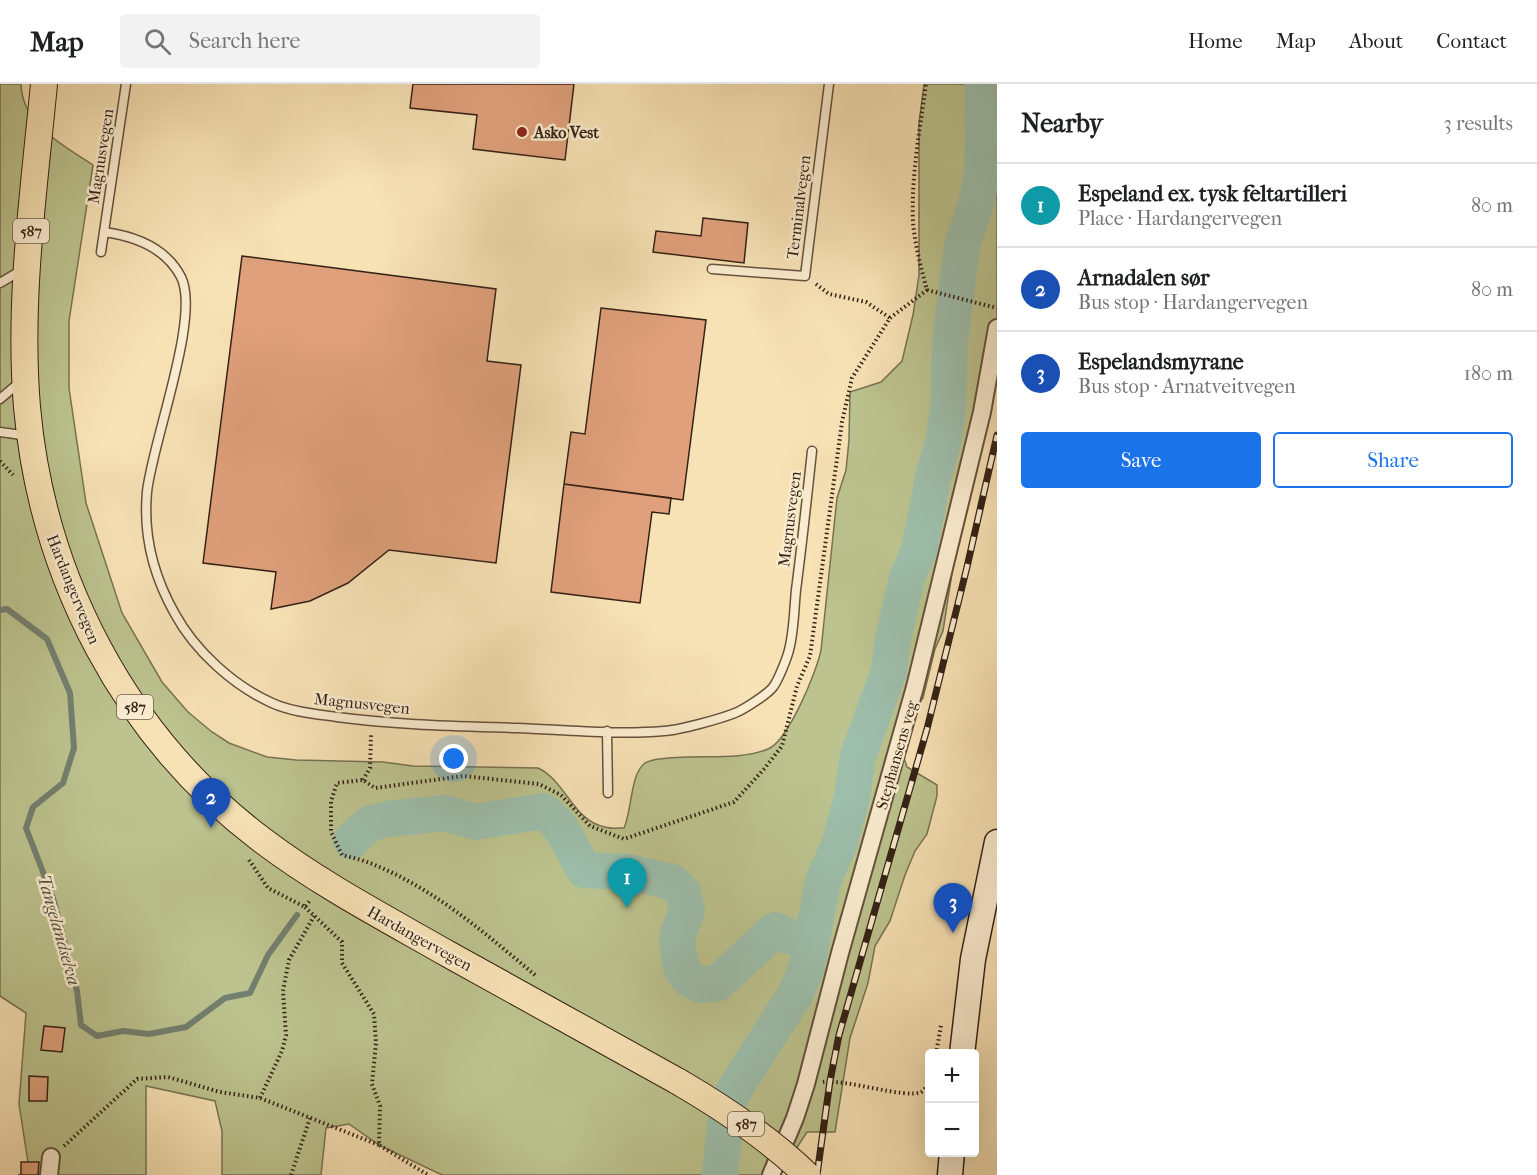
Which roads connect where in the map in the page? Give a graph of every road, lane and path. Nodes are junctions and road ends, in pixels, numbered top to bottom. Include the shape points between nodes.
1 (44, 84) edge
2 (126, 84) edge
3 (829, 84) edge
4 (926, 84) edge
5 (104, 232) junction
6 (101, 252) dead end
7 (28, 268) junction
8 (712, 269) dead end
9 (805, 276) junction
10 (0, 283) edge
11 (927, 290) junction
12 (997, 308) edge
13 (890, 318) junction
14 (997, 328) edge
15 (25, 378) junction
16 (0, 399) edge
17 (0, 432) edge
18 (30, 437) junction
19 (812, 451) dead end
20 (371, 721) junction
21 (607, 731) junction
22 (363, 780) junction
23 (608, 793) dead end
24 (997, 842) edge
25 (248, 858) dead end
26 (313, 896) dead end
27 (305, 907) junction
28 (314, 916) junction
29 (541, 980) dead end
30 (962, 1049) edge
31 (806, 1084) junction
32 (925, 1088) edge
33 (260, 1098) junction
34 (310, 1119) junction
35 (379, 1145) junction
36 (952, 1157) edge
37 (51, 1158) joint
38 (49, 1175) edge
39 (291, 1175) edge
40 (428, 1175) edge
41 (771, 1175) edge
42 (807, 1175) edge
43 (950, 1175) edge

1 - 7 main road, Hardangervegen / 587
2 - 5 lane, Magnusvegen
3 - 9 lane, Terminalvegen
4 - 11 path via 913,222
5 - 6 lane, Magnusvegen
5 - 20 lane, Magnusvegen via 146,243 170,262 186,293 182,339 147,491 146,522 159,581 176,616 190,637 224,671 274,704
7 - 10 lane
7 - 15 main road, Hardangervegen / 587
8 - 9 lane, Terminalvegen
9 - 13 path via 830,294 866,302
11 - 12 path
11 - 13 path
13 - 22 path via 848,388 810,656 797,686 782,746 734,802 624,839 590,826 561,795 539,784 464,776 375,788
14 - 31 street, Stephansens veg via 982,412 915,687
15 - 16 lane
15 - 18 main road, Hardangervegen / 587
17 - 18 lane
18 - 42 main road, Hardangervegen / 587, bridge via 52,539 94,641 153,733 204,789 262,840 352,900 716,1103 772,1143
19 - 21 lane, Magnusvegen via 789,650 773,687 738,712 667,731
20 - 21 lane, Magnusvegen
20 - 22 path via 370,768
21 - 23 lane
22 - 29 path via 337,783 332,801 332,832 342,855 376,865 426,891 471,921
24 - 30 main road via 973,959
25 - 27 path via 268,888
26 - 27 path
27 - 28 path
28 - 33 path via 289,960 283,991 286,1035
28 - 35 path via 342,942 342,963 374,1014 372,1084 380,1106
31 - 32 path via 830,1081 908,1094
31 - 41 street, Stephansens veg
33 - 34 path
33 - 37 path via 220,1092 168,1077 136,1079
34 - 35 path
34 - 39 path
35 - 40 path
36 - 43 main road
37 - 38 street

